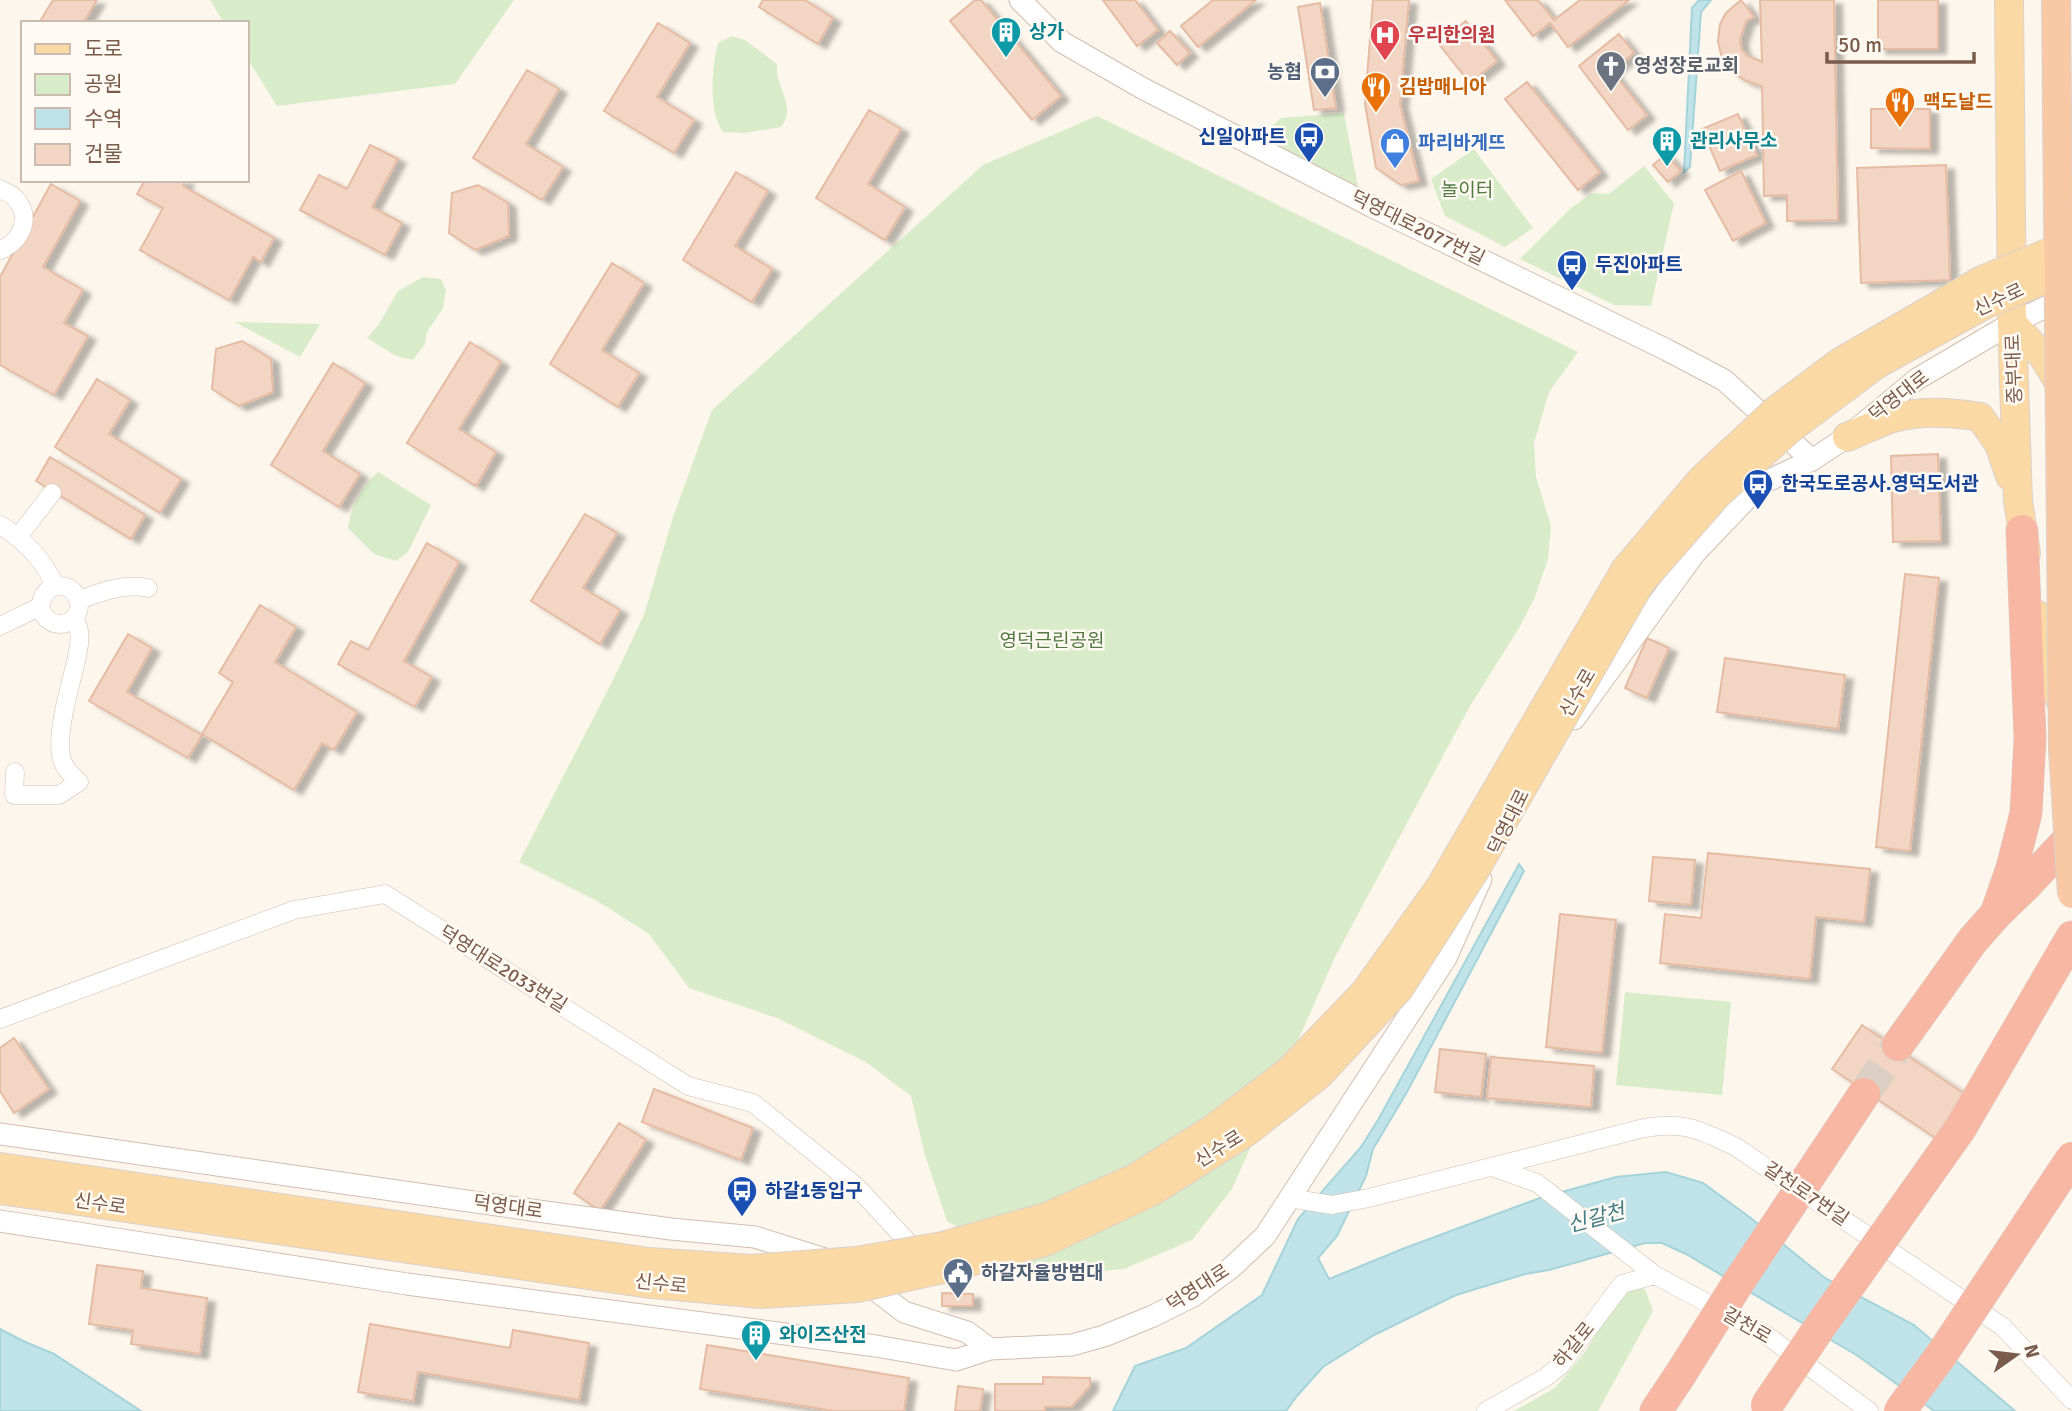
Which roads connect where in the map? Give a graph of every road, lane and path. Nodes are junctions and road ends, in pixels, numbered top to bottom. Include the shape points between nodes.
1 (1020, 0) edge
2 (2009, 0) edge
3 (2056, 0) edge
4 (0, 189) edge
5 (2072, 243) edge
6 (0, 250) edge
7 (2072, 268) edge
8 (2072, 296) edge
9 (2012, 323) junction
10 (1724, 380) junction
11 (2072, 406) edge
12 (1847, 437) junction
13 (1812, 460) junction
14 (1761, 484) junction
15 (52, 493) dead end
16 (2020, 516) junction
17 (0, 525) edge
18 (18, 537) junction
19 (55, 586) junction
20 (148, 588) dead end
21 (79, 600) junction
22 (41, 607) junction
23 (74, 618) junction
24 (0, 626) edge
25 (2072, 731) edge
26 (15, 772) dead end
27 (2072, 836) edge
28 (2072, 894) edge
29 (1996, 914) junction
30 (2072, 937) edge
31 (2072, 985) edge
32 (0, 1019) edge
33 (1898, 1045) tunnel mouth
34 (1864, 1094) tunnel mouth
35 (1960, 1129) junction
36 (0, 1134) edge
37 (2072, 1158) edge
38 (0, 1167) edge
39 (1492, 1167) junction
40 (60, 1187) junction
41 (0, 1190) edge
42 (1289, 1198) junction
43 (0, 1221) edge
44 (946, 1275) dead end
45 (1655, 1275) junction
46 (990, 1349) junction
47 (2072, 1400) edge
48 (1765, 1408) edge
49 (1486, 1411) edge
50 (1658, 1411) edge
51 (1869, 1411) edge
52 (1900, 1411) edge

1 - 10 street, 덕영대로2077번길 via 1062,43 1142,88
2 - 9 main road, 중부대로
3 - 28 highway, bridge via 2063,749
4 - 6 street via 15,198 25,224 10,246
5 - 40 main road, 신수로, bridge via 1982,280 1840,362 1776,410 1701,480 1625,570 1440,887 1365,992 1290,1070 1214,1128 1135,1178 1046,1217 943,1245 856,1261 751,1269 649,1262
7 - 40 main road, 신수로, bridge via 1986,304 1877,364 1790,429 1718,494 1642,582 1474,872 1399,989 1319,1075 1248,1131 1153,1191 1047,1241 857,1288 762,1294 643,1283
8 - 9 street, 덕영대로
9 - 11 main road via 2043,356
9 - 12 street, 덕영대로 via 1917,379
9 - 16 main road, 중부대로
10 - 13 street, 덕영대로2077번길
10 - 14 street via 1748,408 1764,445
12 - 13 street, 덕영대로
12 - 16 main road via 1894,418 1945,412 1980,417 1999,444
13 - 14 street, 덕영대로
14 - 42 street, 덕영대로 via 1695,553 1519,795 1446,958
15 - 18 street
16 - 25 main road, 중부대로 via 2042,652
16 - 29 highway via 2030,739 2025,813
17 - 18 street
18 - 19 street via 44,564
19 - 21 street via 72,590
19 - 22 street via 43,596
20 - 21 street via 124,587
21 - 23 street
22 - 23 street via 46,618 57,624
22 - 24 street
23 - 26 street via 81,640 61,750 66,768 79,782 60,795 14,795
27 - 29 highway
29 - 33 highway
30 - 35 highway
31 - 35 highway
32 - 44 street, 덕영대로2033번길 via 294,910 385,894 688,1086 753,1103 857,1187
34 - 50 highway, bridge
35 - 48 highway, bridge
36 - 46 street, 덕영대로 via 538,1211 755,1237 843,1265 904,1312 967,1332
37 - 52 highway, bridge
38 - 40 main road, 신수로
39 - 42 street via 1332,1205
39 - 45 street, 갈천로 via 1537,1183
39 - 47 street, 갈천로7번길 via 1644,1128 1665,1124 1695,1128 1736,1147 2003,1327
40 - 41 main road, 신수로
42 - 46 street, 덕영대로 via 1265,1236 1193,1296 1104,1336 1072,1345
43 - 46 street, 덕영대로 via 407,1284 956,1360
45 - 49 street, 하갈로 via 1622,1284 1561,1365
45 - 51 street, 갈천로 via 1765,1334

